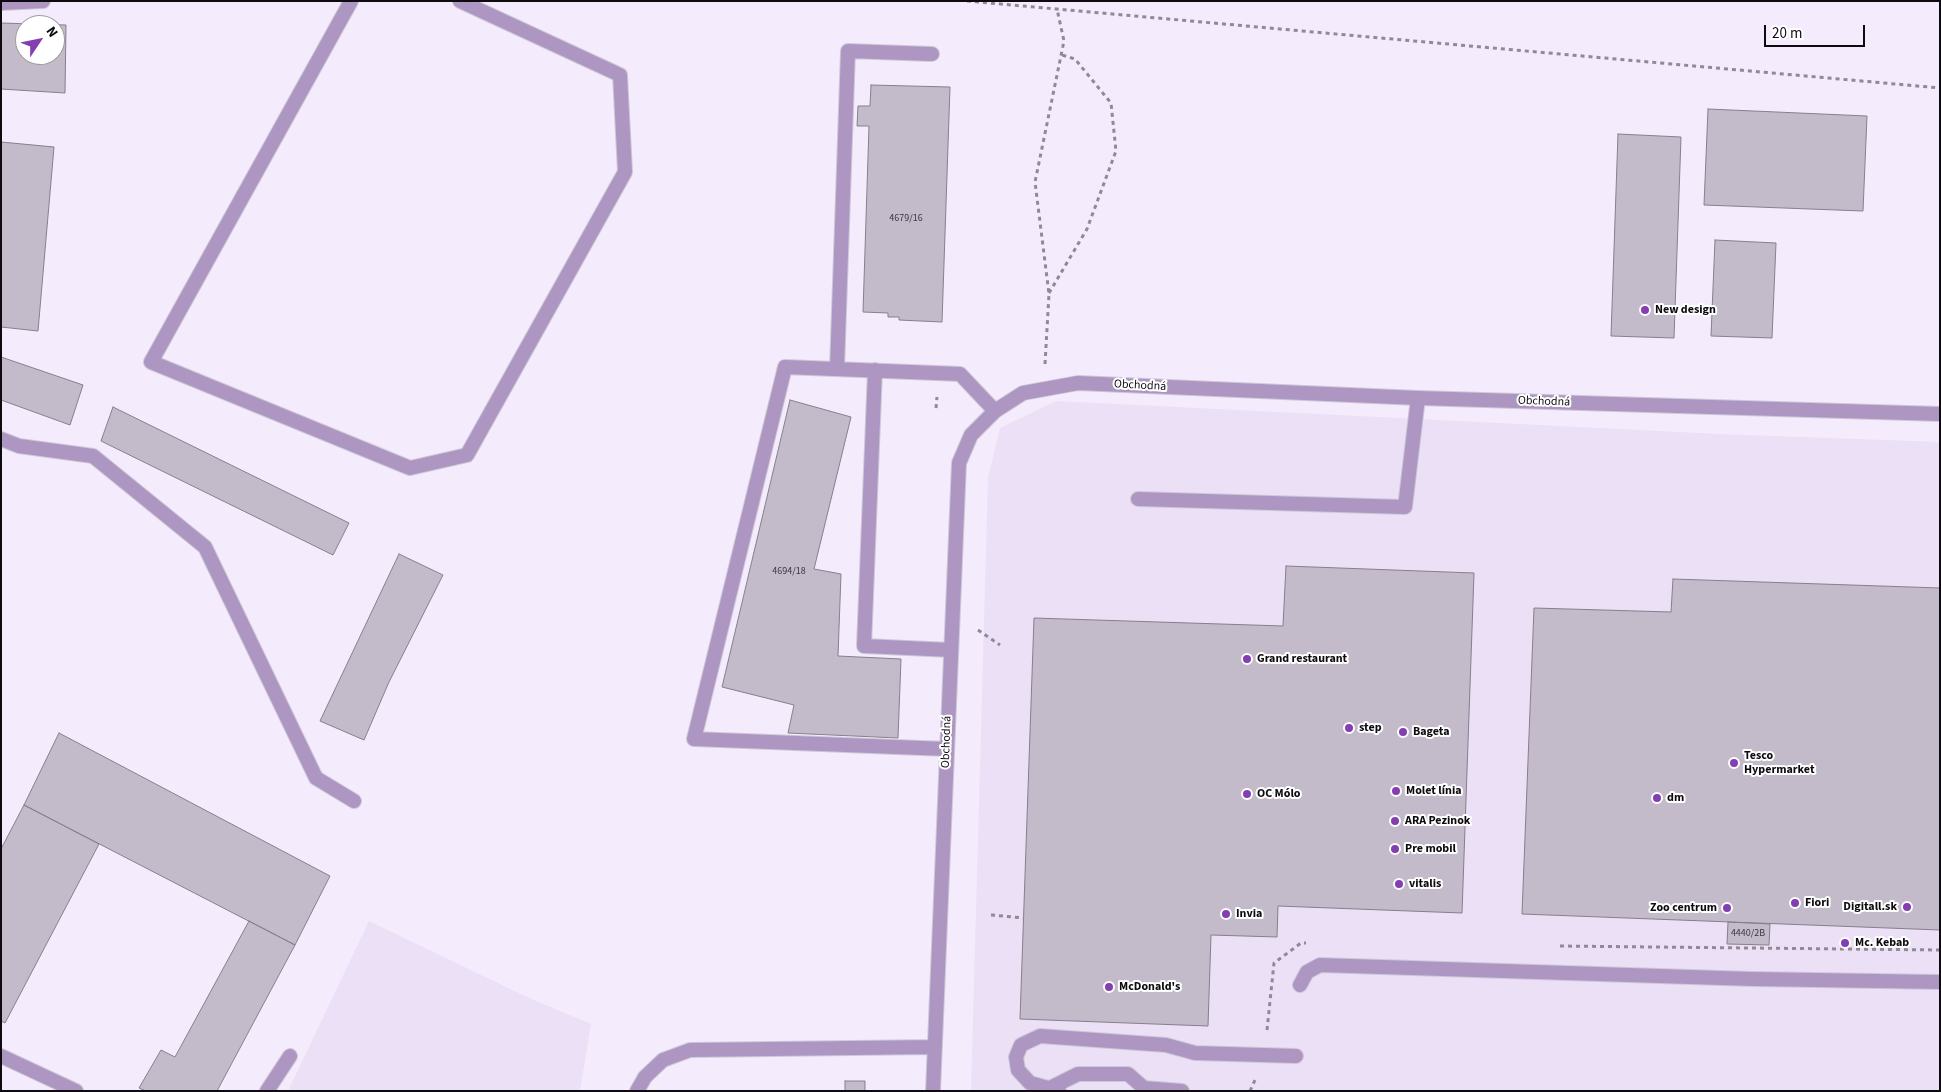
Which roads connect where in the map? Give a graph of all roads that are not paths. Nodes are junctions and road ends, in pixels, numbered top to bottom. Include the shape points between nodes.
1 (43, 1) edge
2 (351, 1) edge
3 (460, 1) edge
4 (1, 3) edge
5 (932, 54) dead end
6 (837, 369) junction
7 (875, 370) junction
8 (1418, 398) junction
9 (994, 411) junction
10 (1940, 414) edge
11 (1, 439) edge
12 (1138, 499) dead end
13 (951, 650) junction
14 (947, 749) junction
15 (354, 801) dead end
16 (1940, 982) edge
17 (1300, 985) dead end
18 (934, 1047) junction
19 (1, 1056) edge
20 (290, 1056) dead end
21 (1296, 1056) dead end
22 (1055, 1089) edge
23 (1142, 1089) edge
24 (76, 1091) edge
25 (267, 1091) edge
26 (637, 1091) edge
27 (933, 1091) edge
28 (1182, 1091) edge

1 - 4 street
2 - 3 street via 151,362 410,468 467,455 625,172 620,74
5 - 6 street via 848,50
6 - 7 street
6 - 14 street via 784,366 694,739
7 - 9 street via 960,374
7 - 13 street via 864,646
8 - 9 street, Obchodná via 1078,383 1023,393
8 - 10 street, Obchodná
8 - 12 street via 1405,507
9 - 13 street, Obchodná via 971,435 959,463
11 - 15 street via 19,446 93,456 205,547 316,778
13 - 14 street, Obchodná
14 - 18 street, Obchodná
16 - 17 street via 1320,965 1307,972
18 - 26 street via 690,1050 663,1060 645,1077
18 - 27 street, Obchodná
19 - 24 street
20 - 25 street
21 - 22 street via 1195,1053 1166,1045 1040,1036 1021,1045 1016,1057 1018,1070 1030,1083
22 - 23 street via 1078,1074 1128,1074
23 - 28 street

